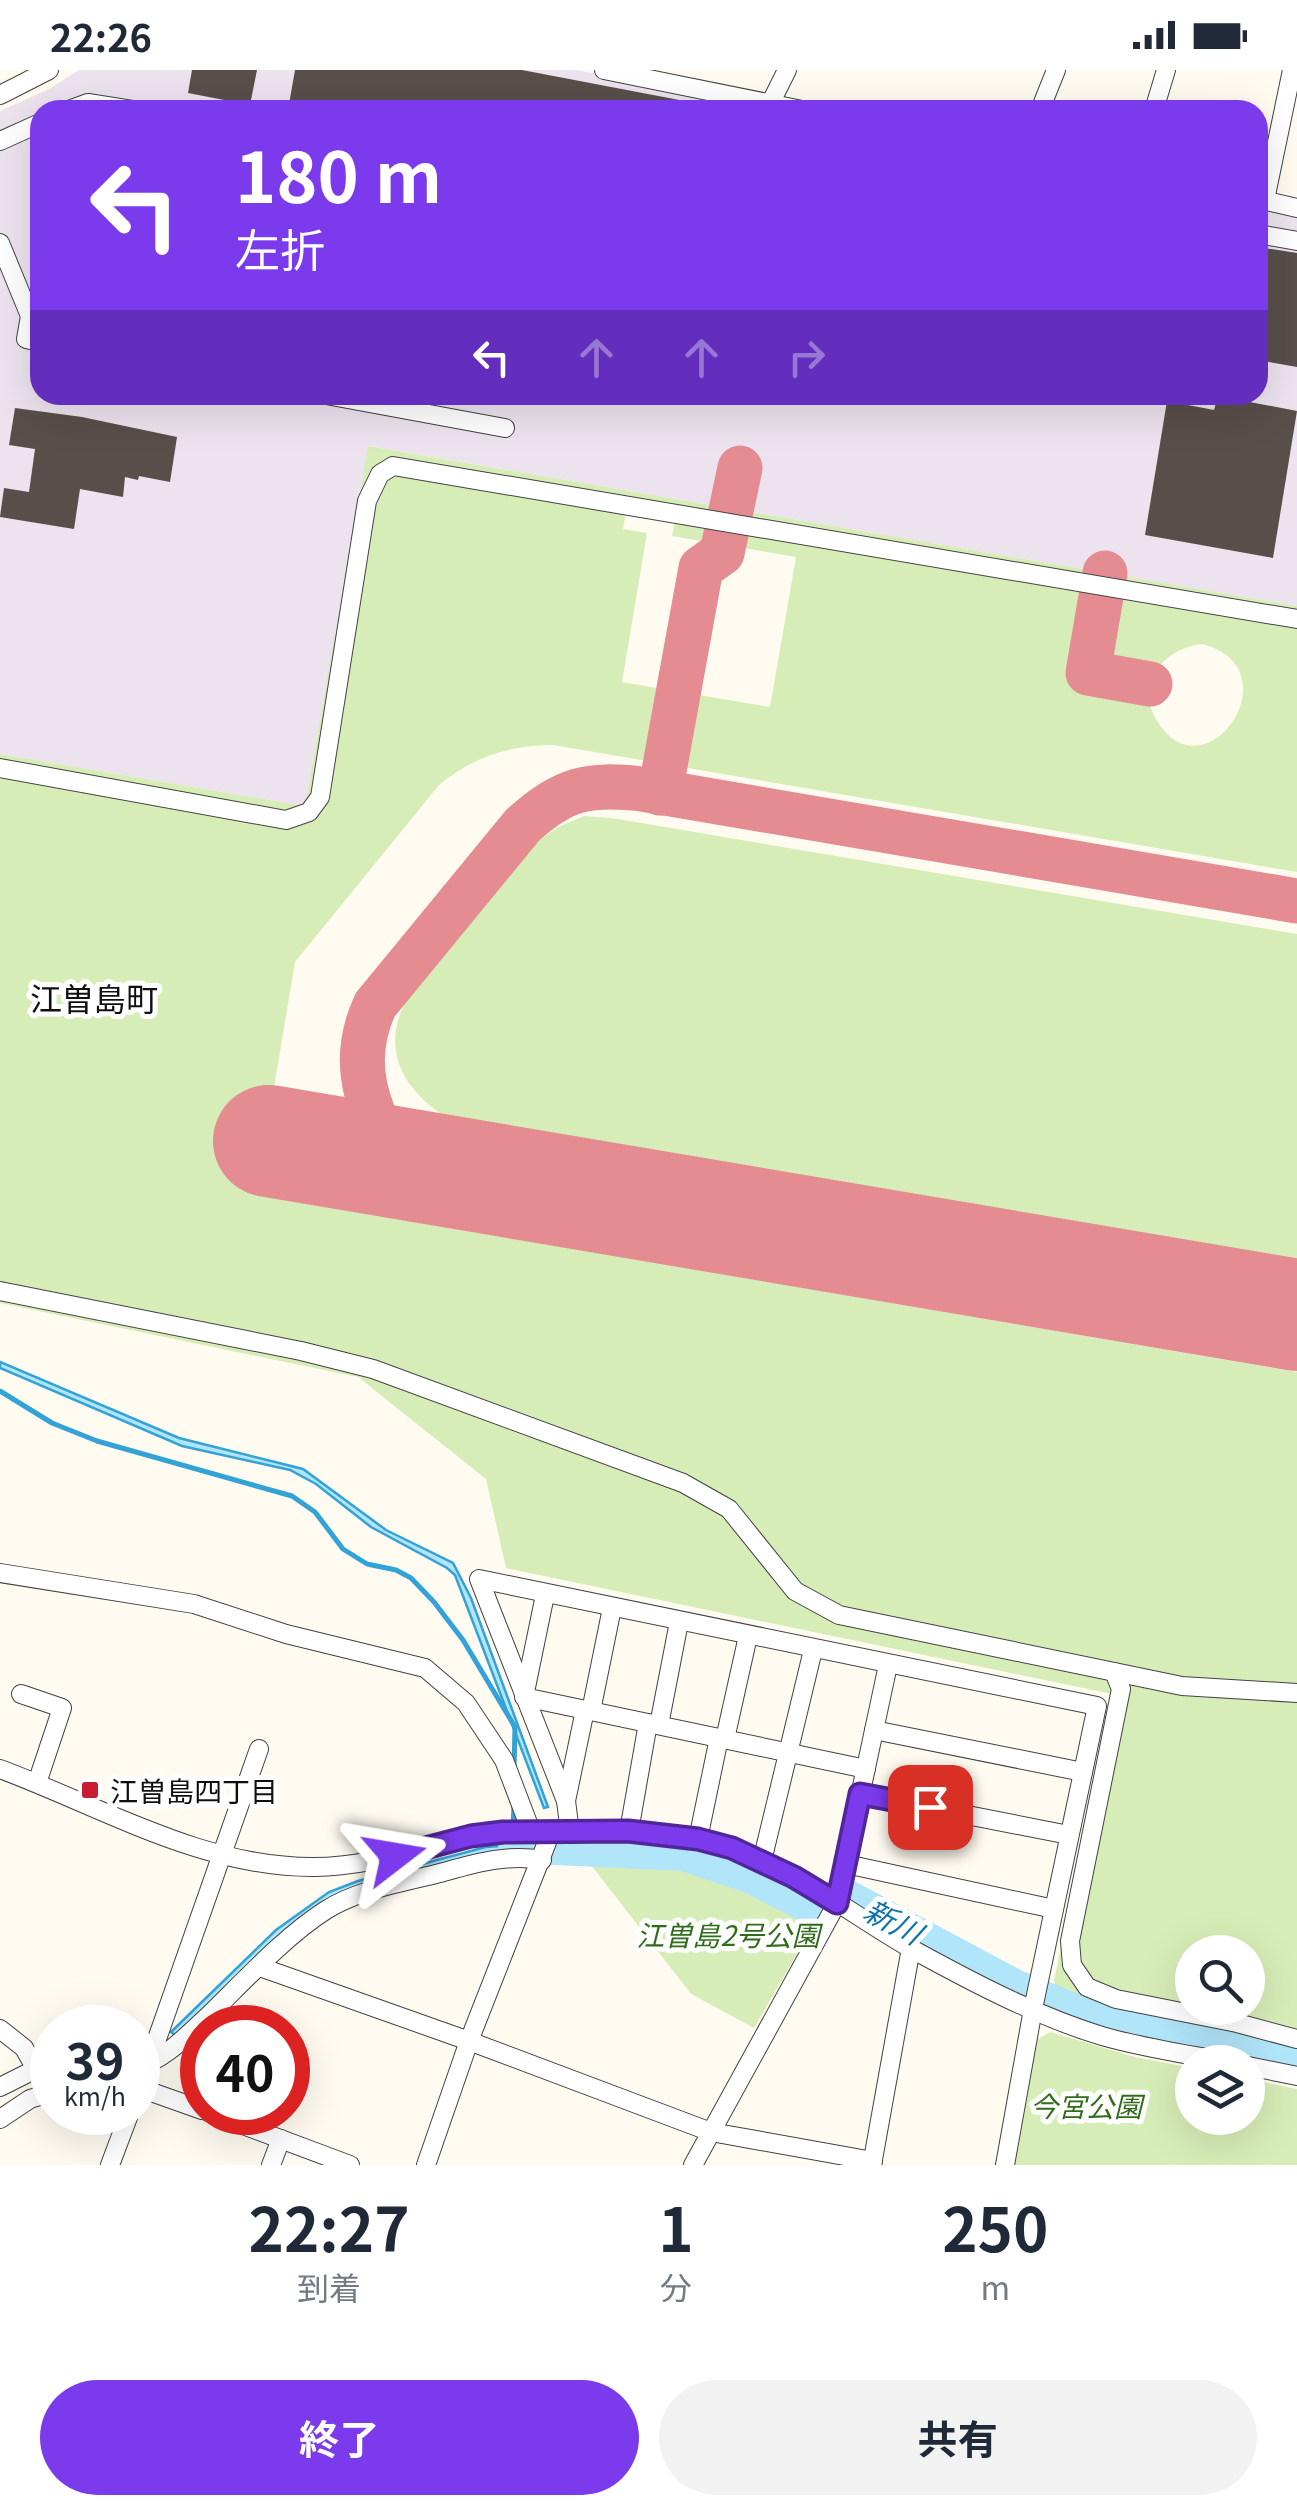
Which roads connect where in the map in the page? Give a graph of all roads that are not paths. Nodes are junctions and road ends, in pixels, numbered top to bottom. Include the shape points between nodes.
1 (49, 70) edge
2 (604, 70) edge
3 (787, 70) edge
4 (1056, 70) edge
5 (1166, 70) edge
6 (1292, 70) edge
7 (0, 95) edge
8 (750, 100) edge
9 (772, 100) edge
10 (1044, 100) edge
11 (1157, 100) edge
12 (30, 128) edge
13 (0, 141) edge
14 (1268, 171) edge
15 (1268, 202) edge
16 (1297, 208) edge
17 (1268, 236) edge
18 (1297, 241) edge
19 (0, 244) edge
20 (30, 316) edge
21 (30, 316) edge
22 (30, 341) edge
23 (380, 405) edge
24 (505, 428) dead end
25 (1297, 619) edge
26 (0, 768) edge
27 (0, 1292) edge
28 (0, 1573) edge
29 (545, 1595) junction
30 (612, 1608) junction
31 (678, 1622) junction
32 (748, 1636) junction
33 (813, 1650) junction
34 (888, 1665) junction
35 (1114, 1672) junction
36 (1297, 1693) edge
37 (21, 1694) dead end
38 (524, 1697) junction
39 (588, 1710) junction
40 (653, 1724) junction
41 (874, 1730) junction
42 (722, 1738) junction
43 (260, 1749) dead end
44 (790, 1753) junction
45 (0, 1769) edge
46 (866, 1769) junction
47 (1083, 1772) junction
48 (37, 1783) junction
49 (860, 1794) junction
50 (566, 1801) junction
51 (628, 1831) junction
52 (530, 1832) junction
53 (561, 1832) junction
54 (1070, 1834) junction
55 (698, 1839) junction
56 (222, 1856) junction
57 (542, 1860) junction
58 (762, 1862) junction
59 (846, 1864) junction
60 (837, 1903) junction
61 (1054, 1909) junction
62 (911, 1948) junction
63 (260, 1967) junction
64 (1033, 2008) junction
65 (160, 2021) edge
66 (0, 2030) edge
67 (1297, 2039) edge
68 (470, 2041) junction
69 (1175, 2052) edge
70 (30, 2054) edge
71 (160, 2055) edge
72 (1265, 2069) edge
73 (30, 2074) edge
74 (1297, 2076) edge
75 (0, 2087) edge
76 (30, 2099) edge
77 (0, 2120) edge
78 (711, 2132) junction
79 (121, 2135) edge
80 (272, 2135) edge
81 (281, 2138) junction
82 (873, 2163) edge
83 (110, 2165) edge
84 (271, 2165) edge
85 (350, 2165) edge
86 (426, 2165) edge
87 (693, 2165) edge
88 (1005, 2165) edge

1 - 7 street
2 - 8 street
3 - 9 street
4 - 10 street
5 - 11 street
6 - 14 street
12 - 13 street
15 - 16 street
17 - 18 street
19 - 20 street
21 - 22 street
23 - 24 street
25 - 26 street via 393,466 380,474 367,500 320,797 309,812 286,820
27 - 35 street via 373,1369 684,1483 729,1509 795,1592 839,1616
28 - 52 street via 194,1604 425,1668 466,1703 504,1760
29 - 30 street
29 - 38 street
29 - 38 street via 479,1579
30 - 31 street
30 - 39 street
31 - 32 street
31 - 40 street
32 - 33 street
32 - 42 street
33 - 34 street
33 - 44 street
34 - 41 street
34 - 47 street via 1096,1706
35 - 36 street via 1182,1686
35 - 67 street via 1121,1689 1070,1941 1072,1965 1087,1987 1116,1999
37 - 48 street via 62,1708
38 - 39 street
38 - 50 street
39 - 40 street
39 - 50 street
40 - 42 street
40 - 51 street
41 - 46 street
41 - 47 street
42 - 44 street
42 - 55 street
43 - 56 street
44 - 46 street
44 - 58 street
45 - 48 street
46 - 49 street
47 - 54 street
48 - 56 street
49 - 54 street
49 - 59 street
50 - 53 street
51 - 53 street
51 - 55 street
52 - 53 street
52 - 56 street via 471,1836 319,1868
53 - 57 street
54 - 61 street
55 - 58 street
56 - 65 street
57 - 63 street via 486,1861 374,1890 327,1909
57 - 68 street
58 - 60 street
59 - 60 street
59 - 61 street
60 - 62 street
60 - 78 street
61 - 64 street
62 - 64 street
62 - 82 street
63 - 68 street
63 - 71 street
64 - 69 street via 1121,2041
64 - 88 street
66 - 70 street
68 - 78 street
68 - 86 street
72 - 74 street
73 - 75 street
76 - 77 street
78 - 82 street
78 - 87 street
79 - 83 street
80 - 81 street
81 - 84 street
81 - 85 street

